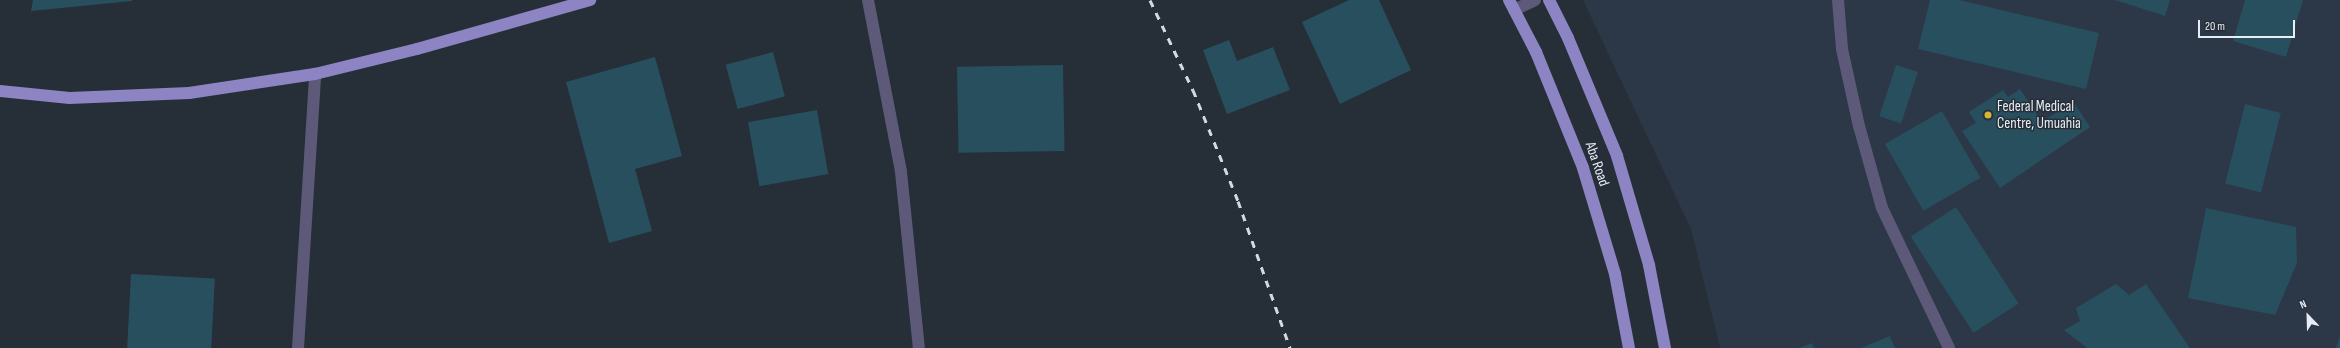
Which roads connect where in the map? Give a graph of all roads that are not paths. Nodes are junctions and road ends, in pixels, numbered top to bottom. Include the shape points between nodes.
1 (590, 0) edge
2 (868, 0) edge
3 (1535, 0) edge
4 (1549, 0) edge
5 (1838, 0) edge
6 (1512, 5) edge
7 (316, 74) junction
8 (0, 91) edge
9 (298, 348) edge
10 (919, 348) edge
11 (1629, 348) edge
12 (1664, 348) edge
13 (1949, 348) edge

1 - 7 main road via 425,47
2 - 10 street via 901,172
3 - 6 street
4 - 12 main road, Aba Road via 1568,38 1617,156 1649,265
5 - 13 street via 1846,65 1858,126 1882,208
6 - 11 main road, Aba Road via 1536,52 1583,168 1615,274
7 - 8 main road via 189,93 70,98
7 - 9 street

